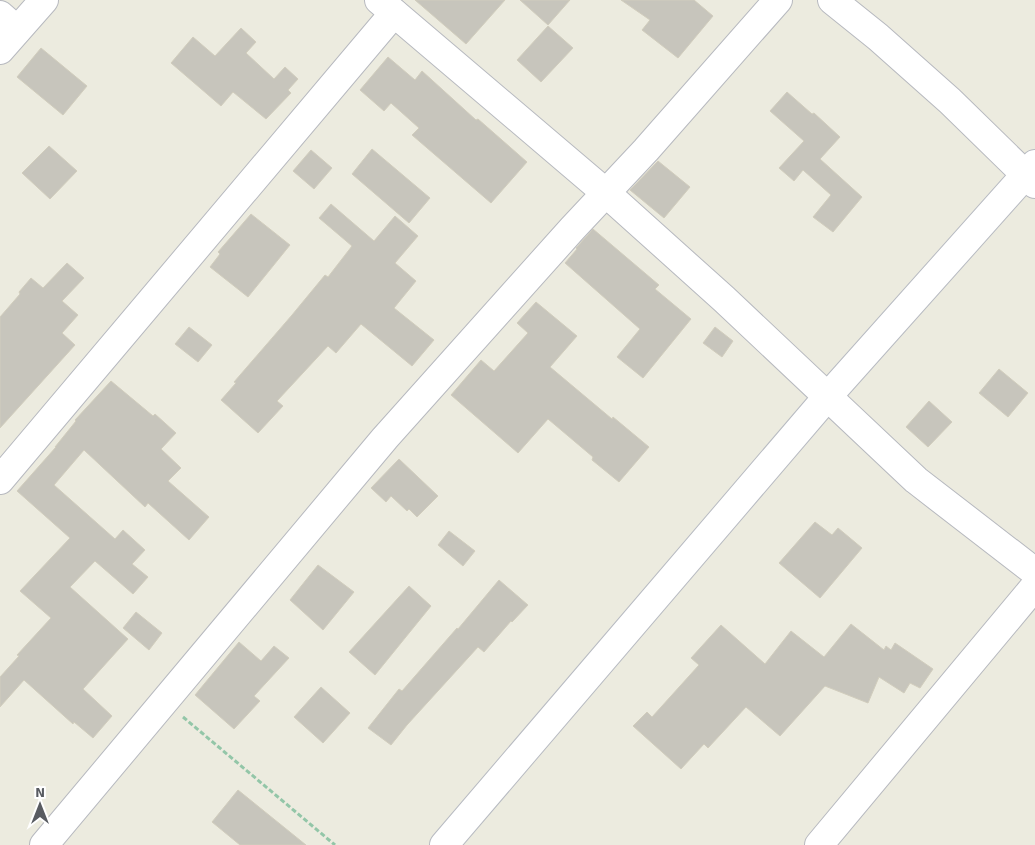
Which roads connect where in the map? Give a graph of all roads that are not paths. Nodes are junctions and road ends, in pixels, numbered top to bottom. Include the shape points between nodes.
1 (44, 0) edge
2 (778, 0) edge
3 (832, 0) edge
4 (387, 6) edge
5 (9, 23) edge
6 (0, 50) edge
7 (1032, 174) edge
8 (606, 193) junction
9 (828, 396) junction
10 (0, 480) edge
11 (1035, 572) edge
12 (1035, 586) edge
13 (44, 845) edge
14 (444, 845) edge
15 (819, 845) edge

1 - 5 street
2 - 8 street
3 - 7 street
4 - 8 street
4 - 10 street
5 - 6 street
7 - 9 street
8 - 9 street
8 - 13 street via 385,438
9 - 11 street via 916,480
9 - 14 street
12 - 15 street

